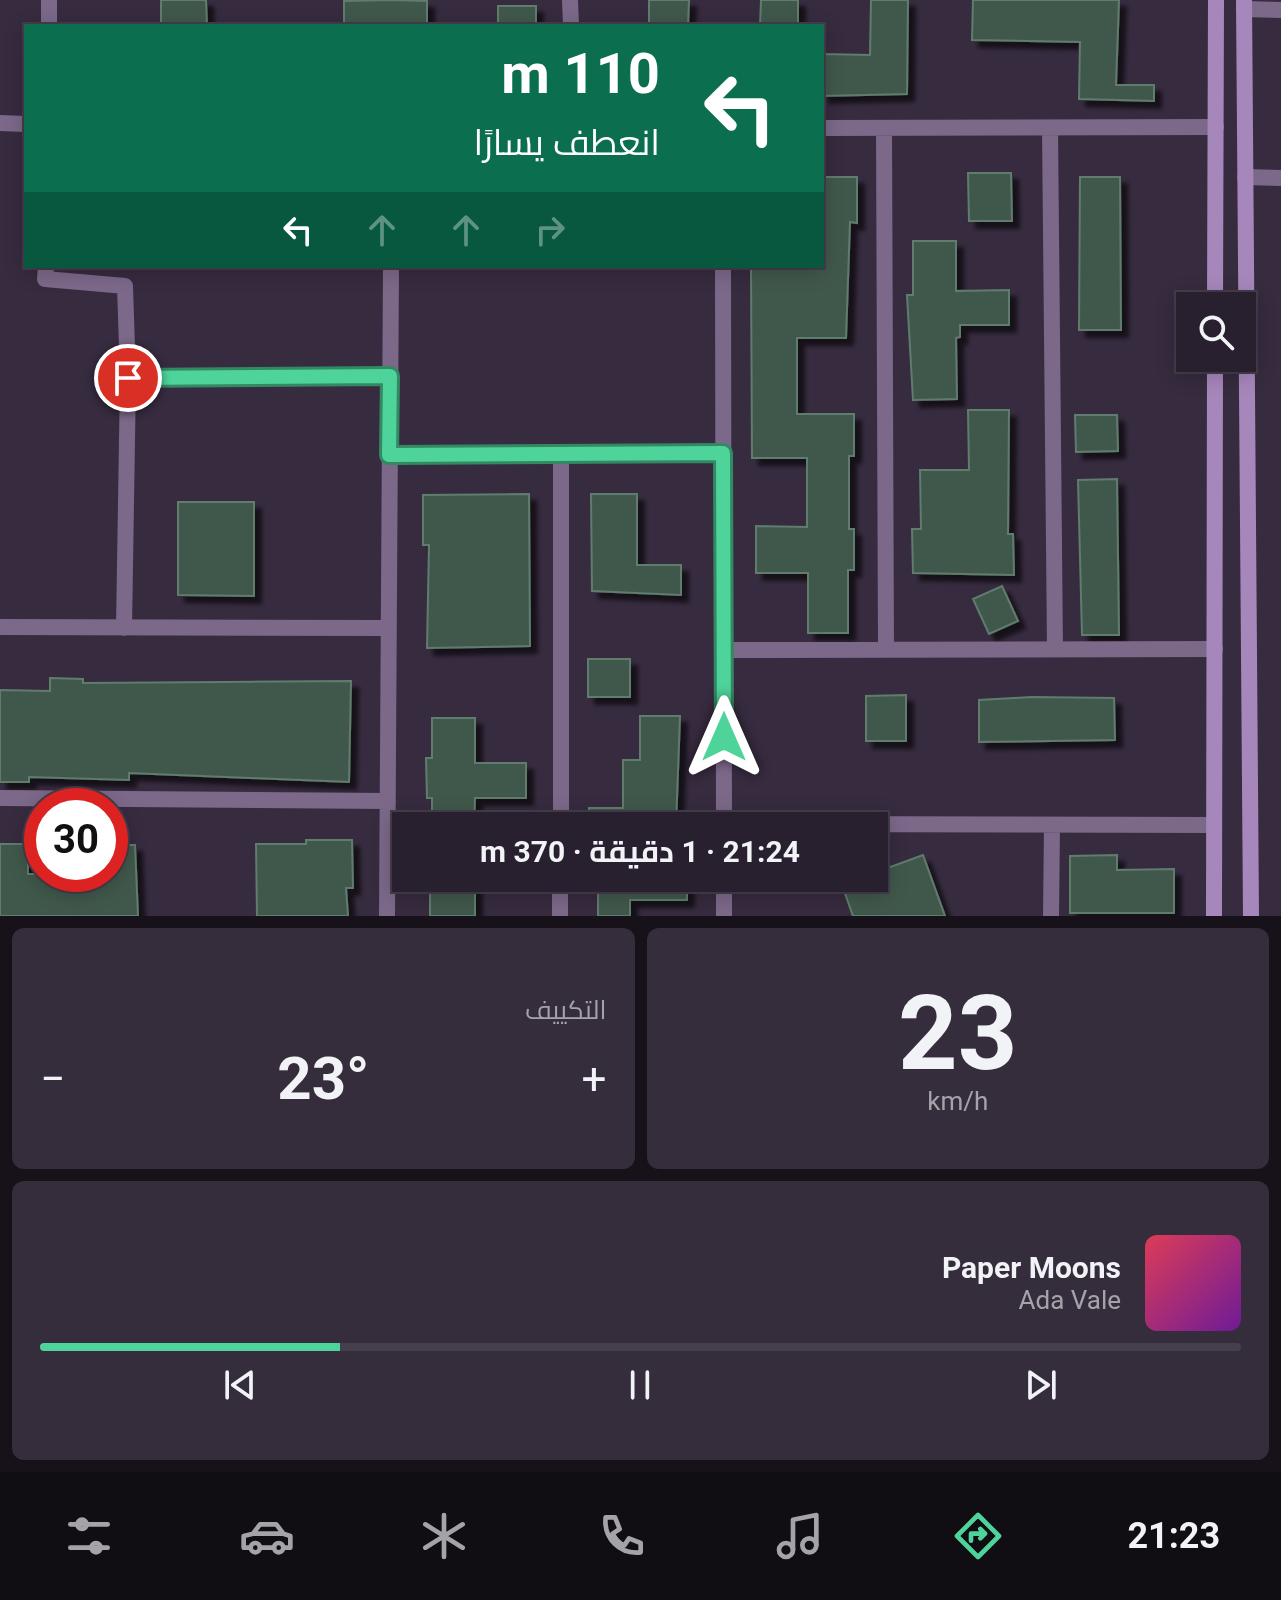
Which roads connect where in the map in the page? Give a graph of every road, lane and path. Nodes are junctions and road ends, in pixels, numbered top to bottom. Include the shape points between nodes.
1 (49, 0) edge
2 (570, 0) edge
3 (1216, 0) edge
4 (1244, 4) edge
5 (1281, 10) edge
6 (49, 24) edge
7 (571, 24) edge
8 (0, 123) edge
9 (24, 124) edge
10 (1216, 127) junction
11 (824, 128) edge
12 (884, 128) junction
13 (1050, 128) junction
14 (1245, 177) junction
15 (1281, 178) edge
16 (46, 268) edge
17 (391, 268) edge
18 (723, 268) edge
19 (1215, 292) edge
20 (1215, 372) edge
21 (390, 376) junction
22 (128, 378) junction
23 (723, 453) junction
24 (561, 454) junction
25 (389, 455) junction
26 (0, 627) edge
27 (124, 628) junction
28 (388, 628) junction
29 (1055, 649) junction
30 (1215, 649) junction
31 (723, 650) junction
32 (886, 650) junction
33 (0, 798) edge
34 (388, 801) junction
35 (561, 812) edge
36 (724, 812) edge
37 (888, 825) edge
38 (1052, 825) junction
39 (1214, 825) junction
40 (560, 892) edge
41 (724, 892) edge
42 (387, 916) edge
43 (560, 916) edge
44 (724, 916) edge
45 (1051, 916) edge
46 (1214, 916) edge
47 (1251, 916) edge

1 - 6 street
2 - 7 street
3 - 10 street
4 - 5 street
4 - 14 street
8 - 9 street
10 - 13 street
10 - 19 street
11 - 12 street
12 - 13 street
12 - 32 street
13 - 29 street
14 - 15 street
14 - 47 street
16 - 22 street via 45,279 125,286
17 - 21 street
18 - 23 street
20 - 30 street
21 - 22 street
21 - 25 street
22 - 27 street
23 - 24 street
23 - 31 street
24 - 25 street
24 - 35 street
25 - 28 street
26 - 27 street
27 - 28 street
28 - 34 street
29 - 30 street
29 - 32 street
30 - 39 street
31 - 32 street
31 - 36 street
33 - 34 street
34 - 42 street
37 - 38 street
38 - 39 street
38 - 45 street
39 - 46 street
40 - 43 street
41 - 44 street

